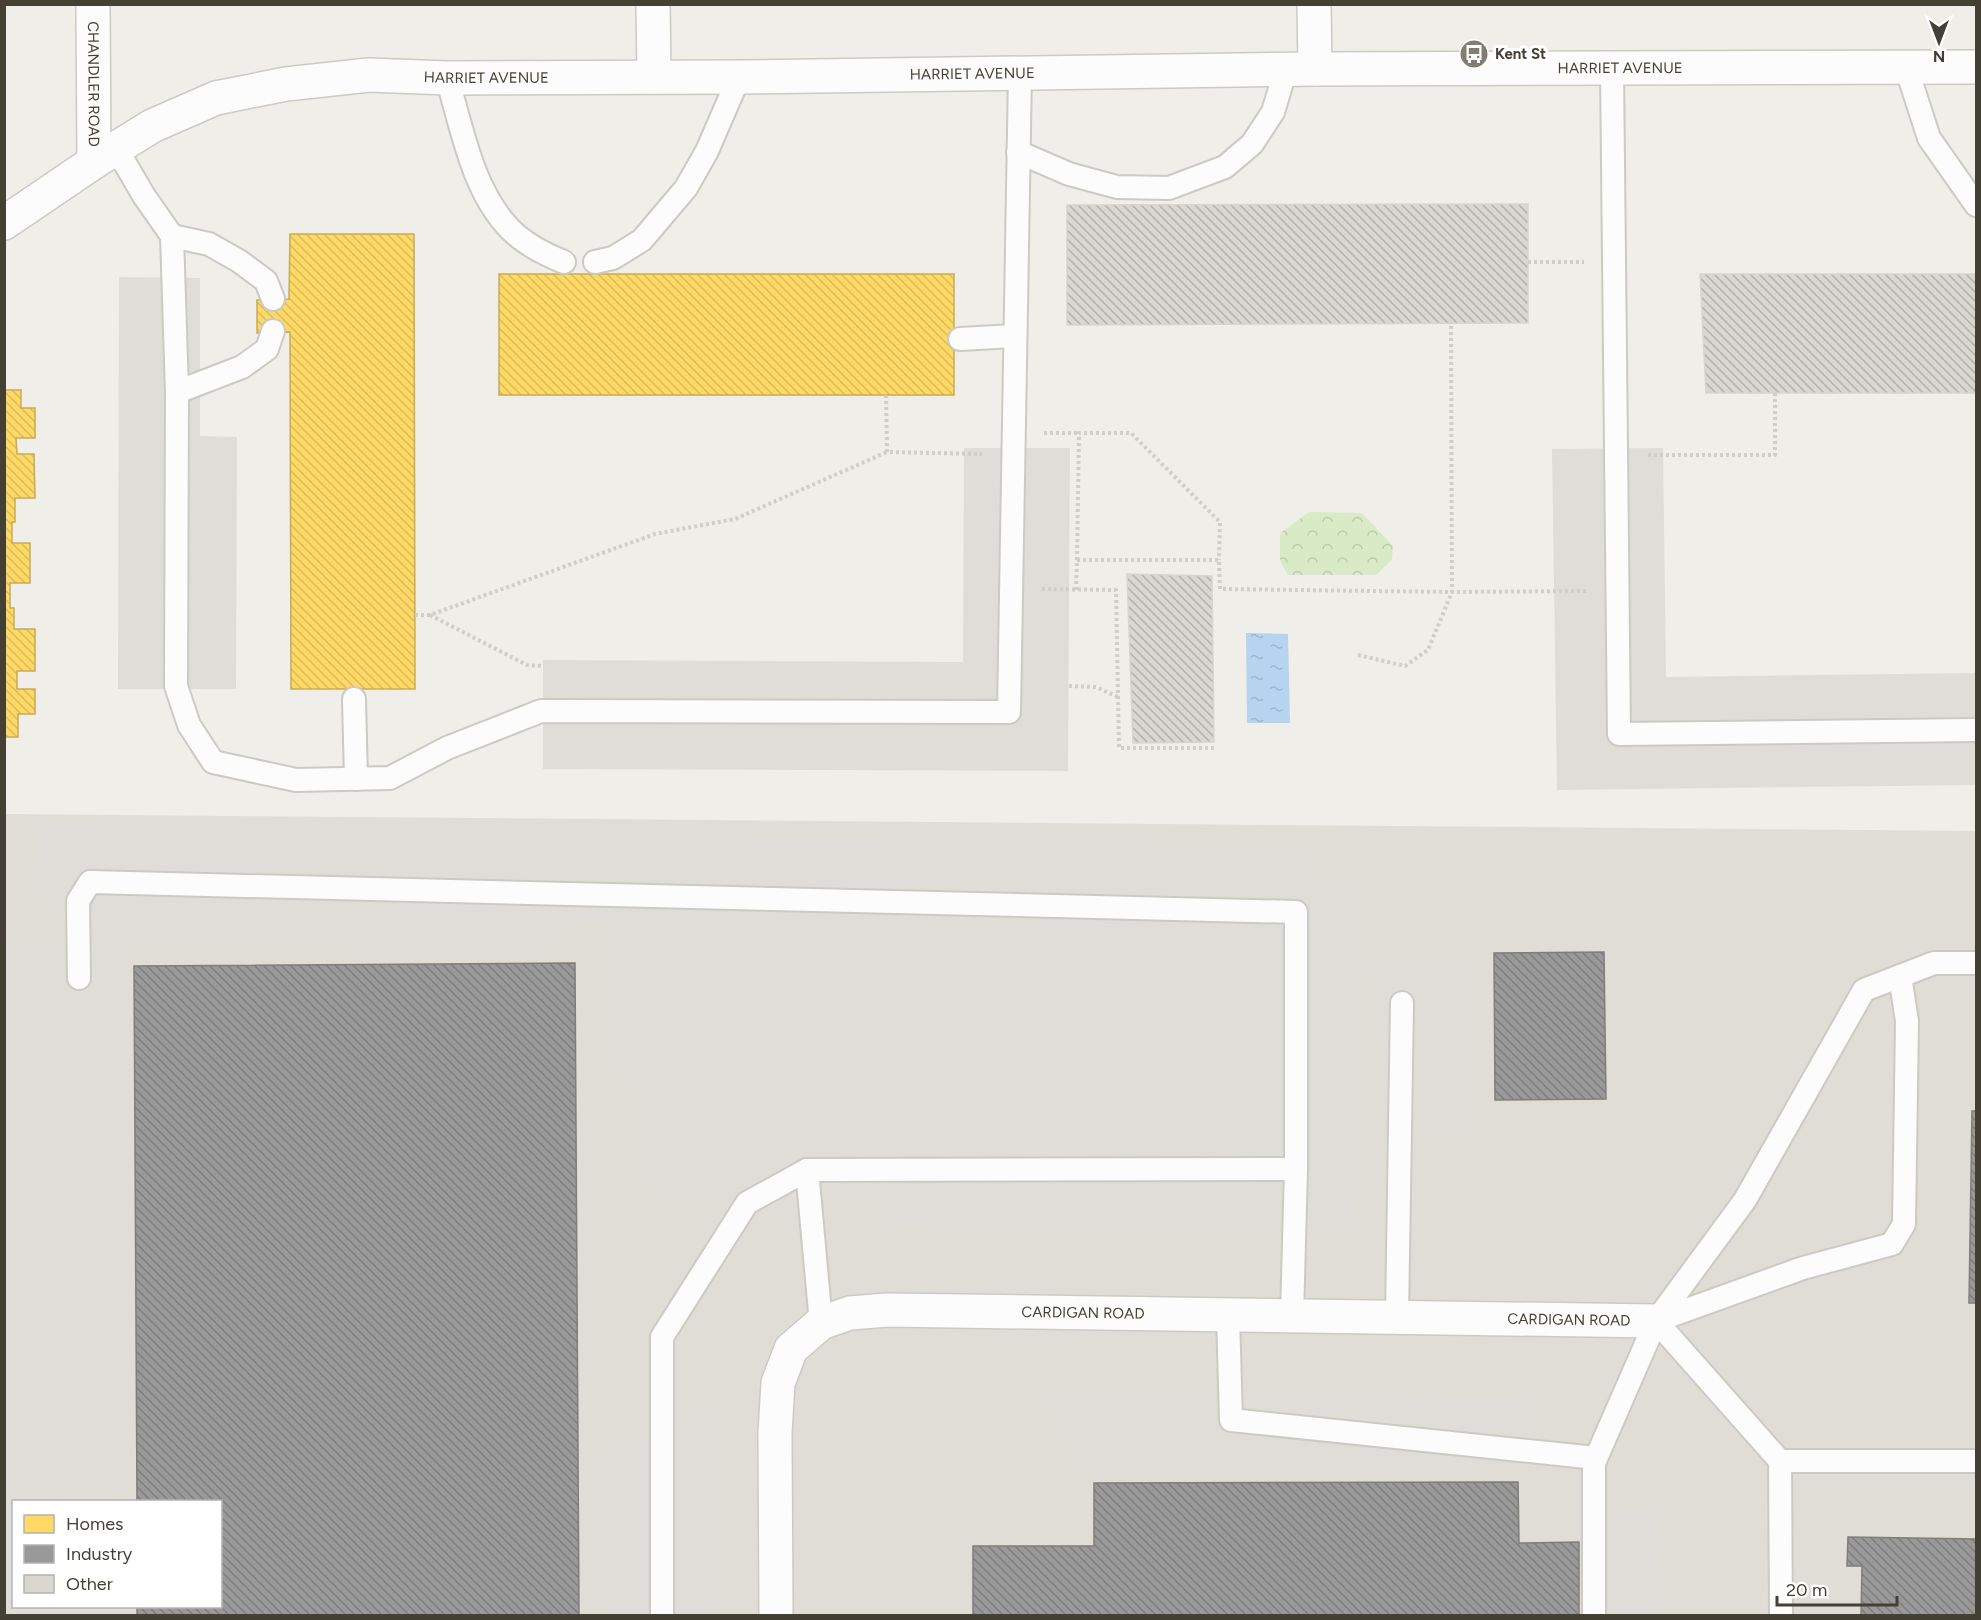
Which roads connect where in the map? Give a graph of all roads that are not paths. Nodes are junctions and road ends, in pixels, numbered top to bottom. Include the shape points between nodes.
1 (93, 4) edge
2 (653, 4) edge
3 (1314, 4) edge
4 (1906, 67) junction
5 (1977, 67) edge
6 (1612, 68) junction
7 (1300, 69) junction
8 (1020, 74) junction
9 (654, 77) junction
10 (739, 77) junction
11 (447, 78) junction
12 (1018, 152) junction
13 (105, 155) junction
14 (1977, 205) edge
15 (4, 223) edge
16 (172, 236) junction
17 (564, 262) dead end
18 (595, 262) dead end
19 (273, 299) dead end
20 (273, 331) dead end
21 (1014, 336) junction
22 (960, 339) dead end
23 (177, 392) junction
24 (354, 699) dead end
25 (1977, 730) edge
26 (356, 779) junction
27 (1977, 963) edge
28 (1900, 976) junction
29 (79, 978) dead end
30 (1402, 1003) dead end
31 (1296, 1169) junction
32 (807, 1170) junction
33 (1228, 1315) junction
34 (1292, 1316) junction
35 (1397, 1317) junction
36 (1656, 1321) junction
37 (821, 1323) junction
38 (1596, 1458) junction
39 (1780, 1461) junction
40 (1977, 1461) edge
41 (662, 1616) edge
42 (776, 1616) edge
43 (1594, 1616) edge
44 (1781, 1616) edge

1 - 13 street, CHANDLER ROAD
2 - 9 street
3 - 7 street
4 - 5 street, HARRIET AVENUE
4 - 6 street, HARRIET AVENUE
4 - 14 lane via 1929,138
6 - 7 street, HARRIET AVENUE
6 - 25 lane via 1619,734
7 - 8 street, HARRIET AVENUE
7 - 12 lane via 1252,144 1225,167 1169,188 1117,187 1069,174
8 - 10 street, HARRIET AVENUE
8 - 12 lane
9 - 10 street, HARRIET AVENUE
9 - 11 street, HARRIET AVENUE
10 - 18 lane via 707,151 686,188 642,240 613,258
11 - 13 street, HARRIET AVENUE via 369,75 286,84 216,98 153,126
11 - 17 lane via 475,172 490,202 509,228 539,252
12 - 21 lane
13 - 15 street, HARRIET AVENUE
13 - 16 lane via 144,196
16 - 19 lane via 209,244 239,261 266,280
16 - 23 lane
20 - 23 lane via 267,349 242,367
21 - 22 lane
21 - 26 lane via 1009,712 541,711 447,748 390,778
23 - 26 lane via 176,686 189,725 213,762 296,780
24 - 26 lane
27 - 28 lane via 1934,963
28 - 36 lane via 1864,990 1745,1200
28 - 36 lane via 1907,1021 1904,1224 1892,1244 1803,1269
29 - 31 lane via 78,901 90,882 1296,912
30 - 35 lane
31 - 32 lane
31 - 34 lane
32 - 37 lane
32 - 41 lane via 747,1203 663,1337
33 - 34 street, CARDIGAN ROAD
33 - 37 street, CARDIGAN ROAD via 887,1310 850,1313
33 - 38 lane via 1231,1420
34 - 35 street, CARDIGAN ROAD
35 - 36 street, CARDIGAN ROAD
36 - 38 lane
36 - 39 lane
37 - 42 street, CARDIGAN ROAD via 791,1349 778,1383
38 - 43 lane
39 - 40 lane
39 - 44 lane

